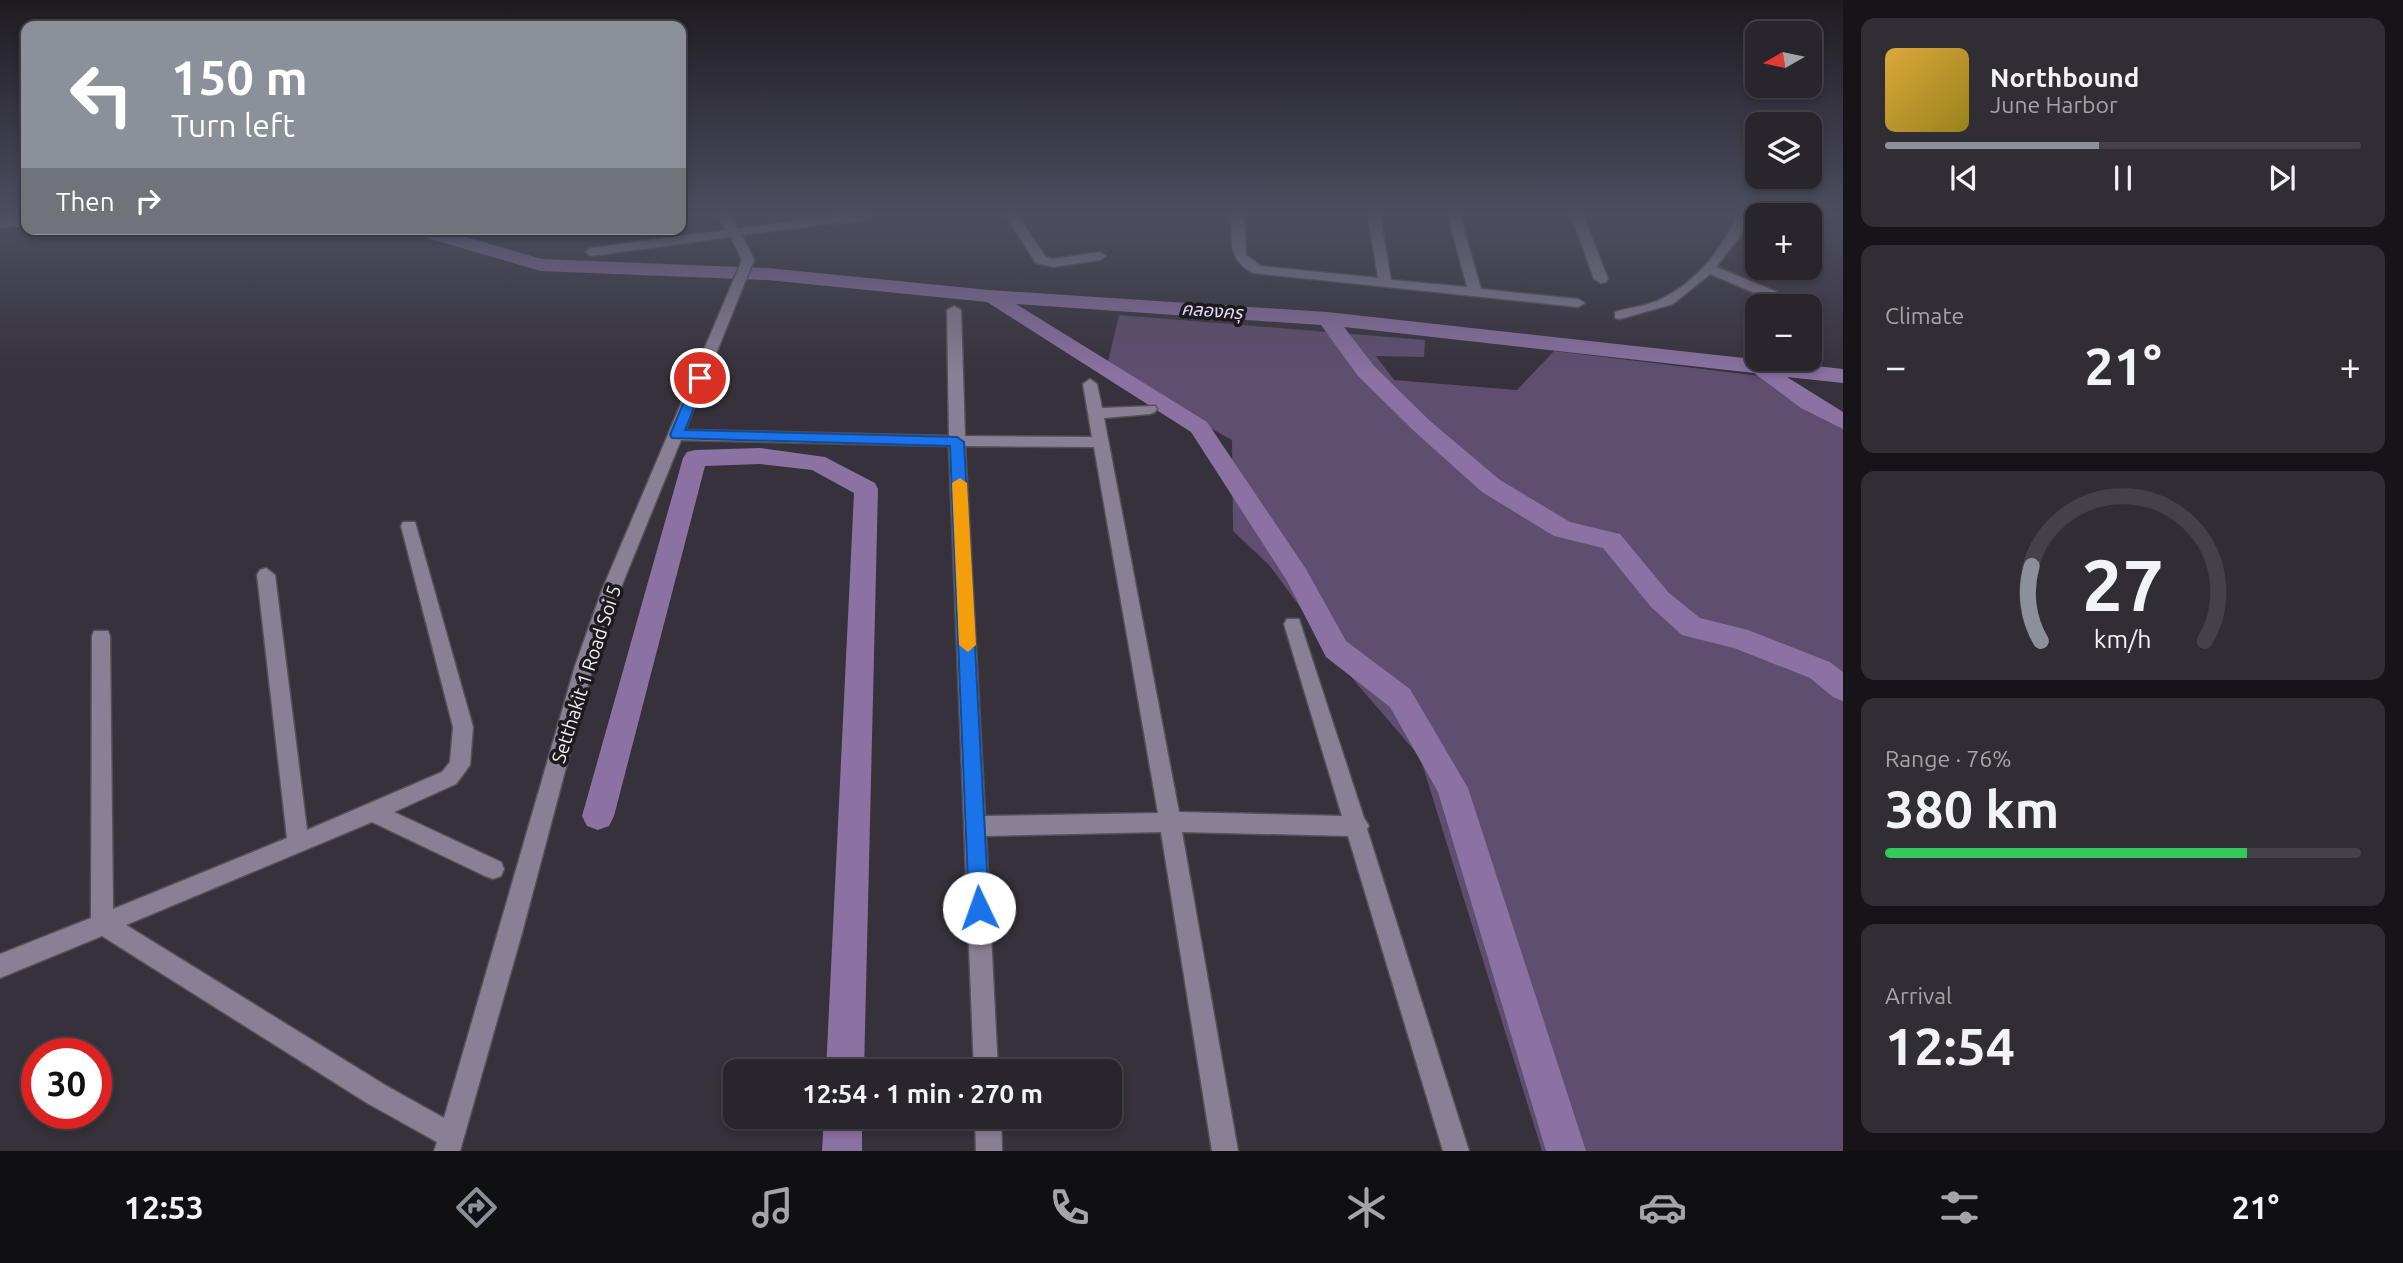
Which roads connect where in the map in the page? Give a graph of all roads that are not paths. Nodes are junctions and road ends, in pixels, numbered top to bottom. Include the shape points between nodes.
1 (1706, 268) edge
2 (744, 269) edge
3 (1254, 269) edge
4 (1383, 269) edge
5 (1469, 269) edge
6 (1597, 269) edge
7 (1708, 269) edge
8 (1601, 278) dead end
9 (1385, 283) junction
10 (1475, 292) junction
11 (1770, 294) edge
12 (1578, 303) dead end
13 (954, 310) dead end
14 (1620, 315) dead end
15 (1090, 384) dead end
16 (1150, 410) dead end
17 (1095, 414) junction
18 (677, 435) junction
19 (957, 442) junction
20 (1099, 442) junction
21 (409, 526) dead end
22 (266, 575) dead end
23 (1293, 624) dead end
24 (101, 635) dead end
25 (373, 812) junction
26 (1170, 822) junction
27 (975, 826) junction
28 (1358, 827) junction
29 (298, 844) junction
30 (493, 869) dead end
31 (102, 923) junction
32 (0, 966) edge
33 (985, 1059) edge
34 (988, 1129) edge
35 (449, 1144) edge
36 (989, 1151) edge
37 (1225, 1151) edge
38 (1456, 1151) edge

1 - 14 street via 1667,302
2 - 18 street, Setthakit 1 Road Soi 5
3 - 9 street
4 - 9 street
5 - 10 street
6 - 8 street
7 - 11 street
9 - 10 street
10 - 12 street
13 - 19 street
15 - 17 street
16 - 17 street
17 - 20 street
18 - 19 street
18 - 35 street, Setthakit 1 Road Soi 5 via 584,666
19 - 20 street
19 - 27 street
20 - 26 street
21 - 25 street via 463,727 463,751 460,765 449,778
22 - 29 street
23 - 28 street
24 - 31 street
25 - 29 street
25 - 30 street
26 - 27 street
26 - 28 street
26 - 37 street
27 - 33 street
28 - 38 street
29 - 31 street
31 - 32 street
31 - 35 street
34 - 36 street

